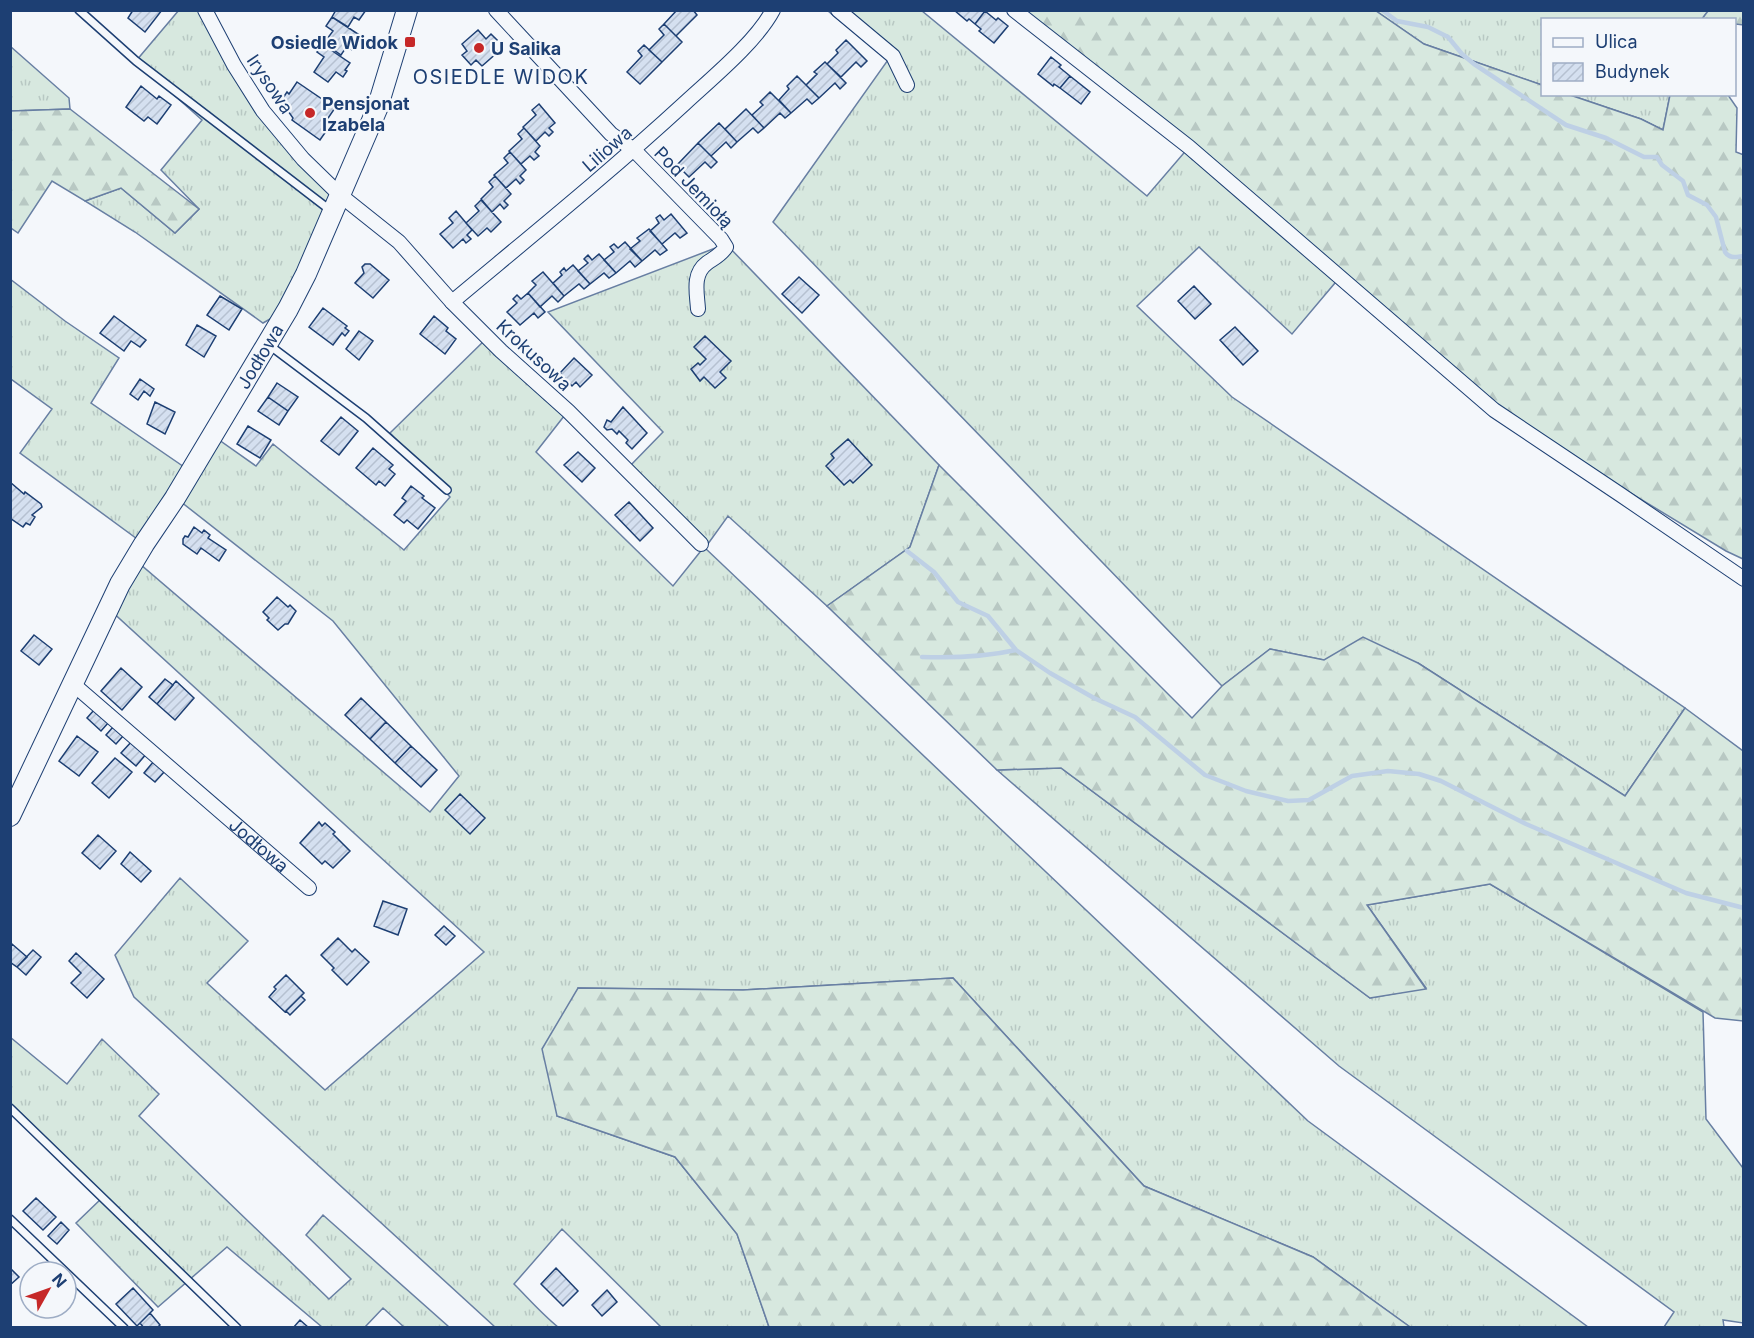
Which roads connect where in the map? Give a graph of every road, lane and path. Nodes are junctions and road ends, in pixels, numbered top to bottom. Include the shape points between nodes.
1 (79, 10) edge
2 (205, 10) edge
3 (407, 10) edge
4 (496, 10) edge
5 (773, 10) edge
6 (838, 10) edge
7 (1014, 10) edge
8 (907, 85) dead end
9 (634, 150) junction
10 (337, 203) junction
11 (452, 302) junction
12 (698, 309) dead end
13 (267, 343) junction
14 (447, 490) dead end
15 (701, 544) dead end
16 (1743, 579) edge
17 (73, 684) junction
18 (10, 816) edge
19 (309, 888) dead end
20 (10, 1108) edge
21 (10, 1219) edge
22 (124, 1328) edge
23 (237, 1328) edge

1 - 10 lane via 136,61 325,207
2 - 10 street, Irysowa via 263,111
3 - 10 street, Jodłowa via 377,109
4 - 9 street via 611,134
5 - 9 street, Liliowa via 753,38
6 - 8 street via 893,56
7 - 16 street via 1189,147 1494,410
9 - 11 street, Liliowa
9 - 12 street, Pod Jemiołą via 726,247 699,272
10 - 11 street, Krokusowa via 399,243
10 - 13 street, Jodłowa via 288,309
11 - 15 street, Krokusowa
13 - 14 lane via 373,424
13 - 17 street, Jodłowa via 125,576
17 - 18 street, Jodłowa
17 - 19 street, Jodłowa
20 - 23 lane
21 - 22 lane

